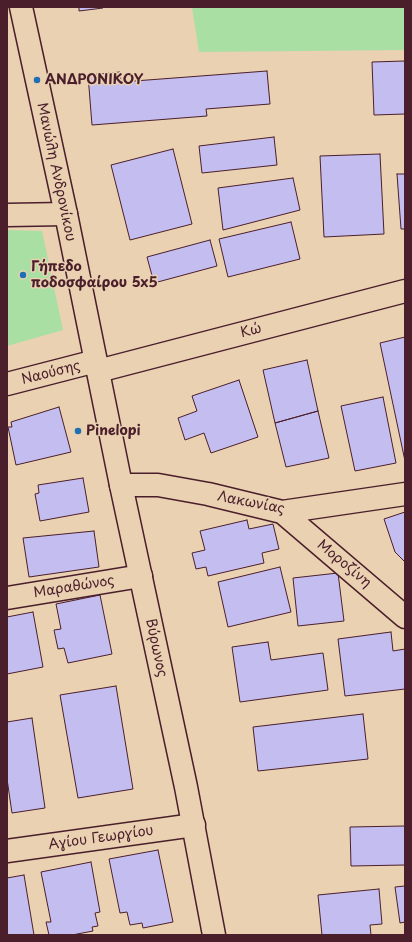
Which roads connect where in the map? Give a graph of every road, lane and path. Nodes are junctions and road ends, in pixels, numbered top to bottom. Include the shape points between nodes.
1 (21, 7) edge
2 (7, 214) edge
3 (66, 214) junction
4 (405, 291) edge
5 (97, 366) junction
6 (7, 384) edge
7 (121, 485) junction
8 (405, 494) edge
9 (282, 512) junction
10 (141, 576) junction
11 (7, 598) edge
12 (405, 617) edge
13 (194, 824) junction
14 (7, 851) edge
15 (214, 935) edge

1 - 3 street, Μανώλη Ανδρονίκου
2 - 3 street
3 - 5 street, Μανώλη Ανδρονίκου
4 - 5 street, Κώ
5 - 6 street, Ναούσης
5 - 7 street, Βύρωνος
7 - 9 street, Λακωνίας via 158,486 208,494
7 - 10 street, Βύρωνος
8 - 9 street, Λακωνίας
9 - 12 street, Μοροζίνη
10 - 11 street, Μαραθώνος
10 - 13 street, Βύρωνος
13 - 14 street, Αγίου Γεωργίου
13 - 15 street, Βύρωνος

